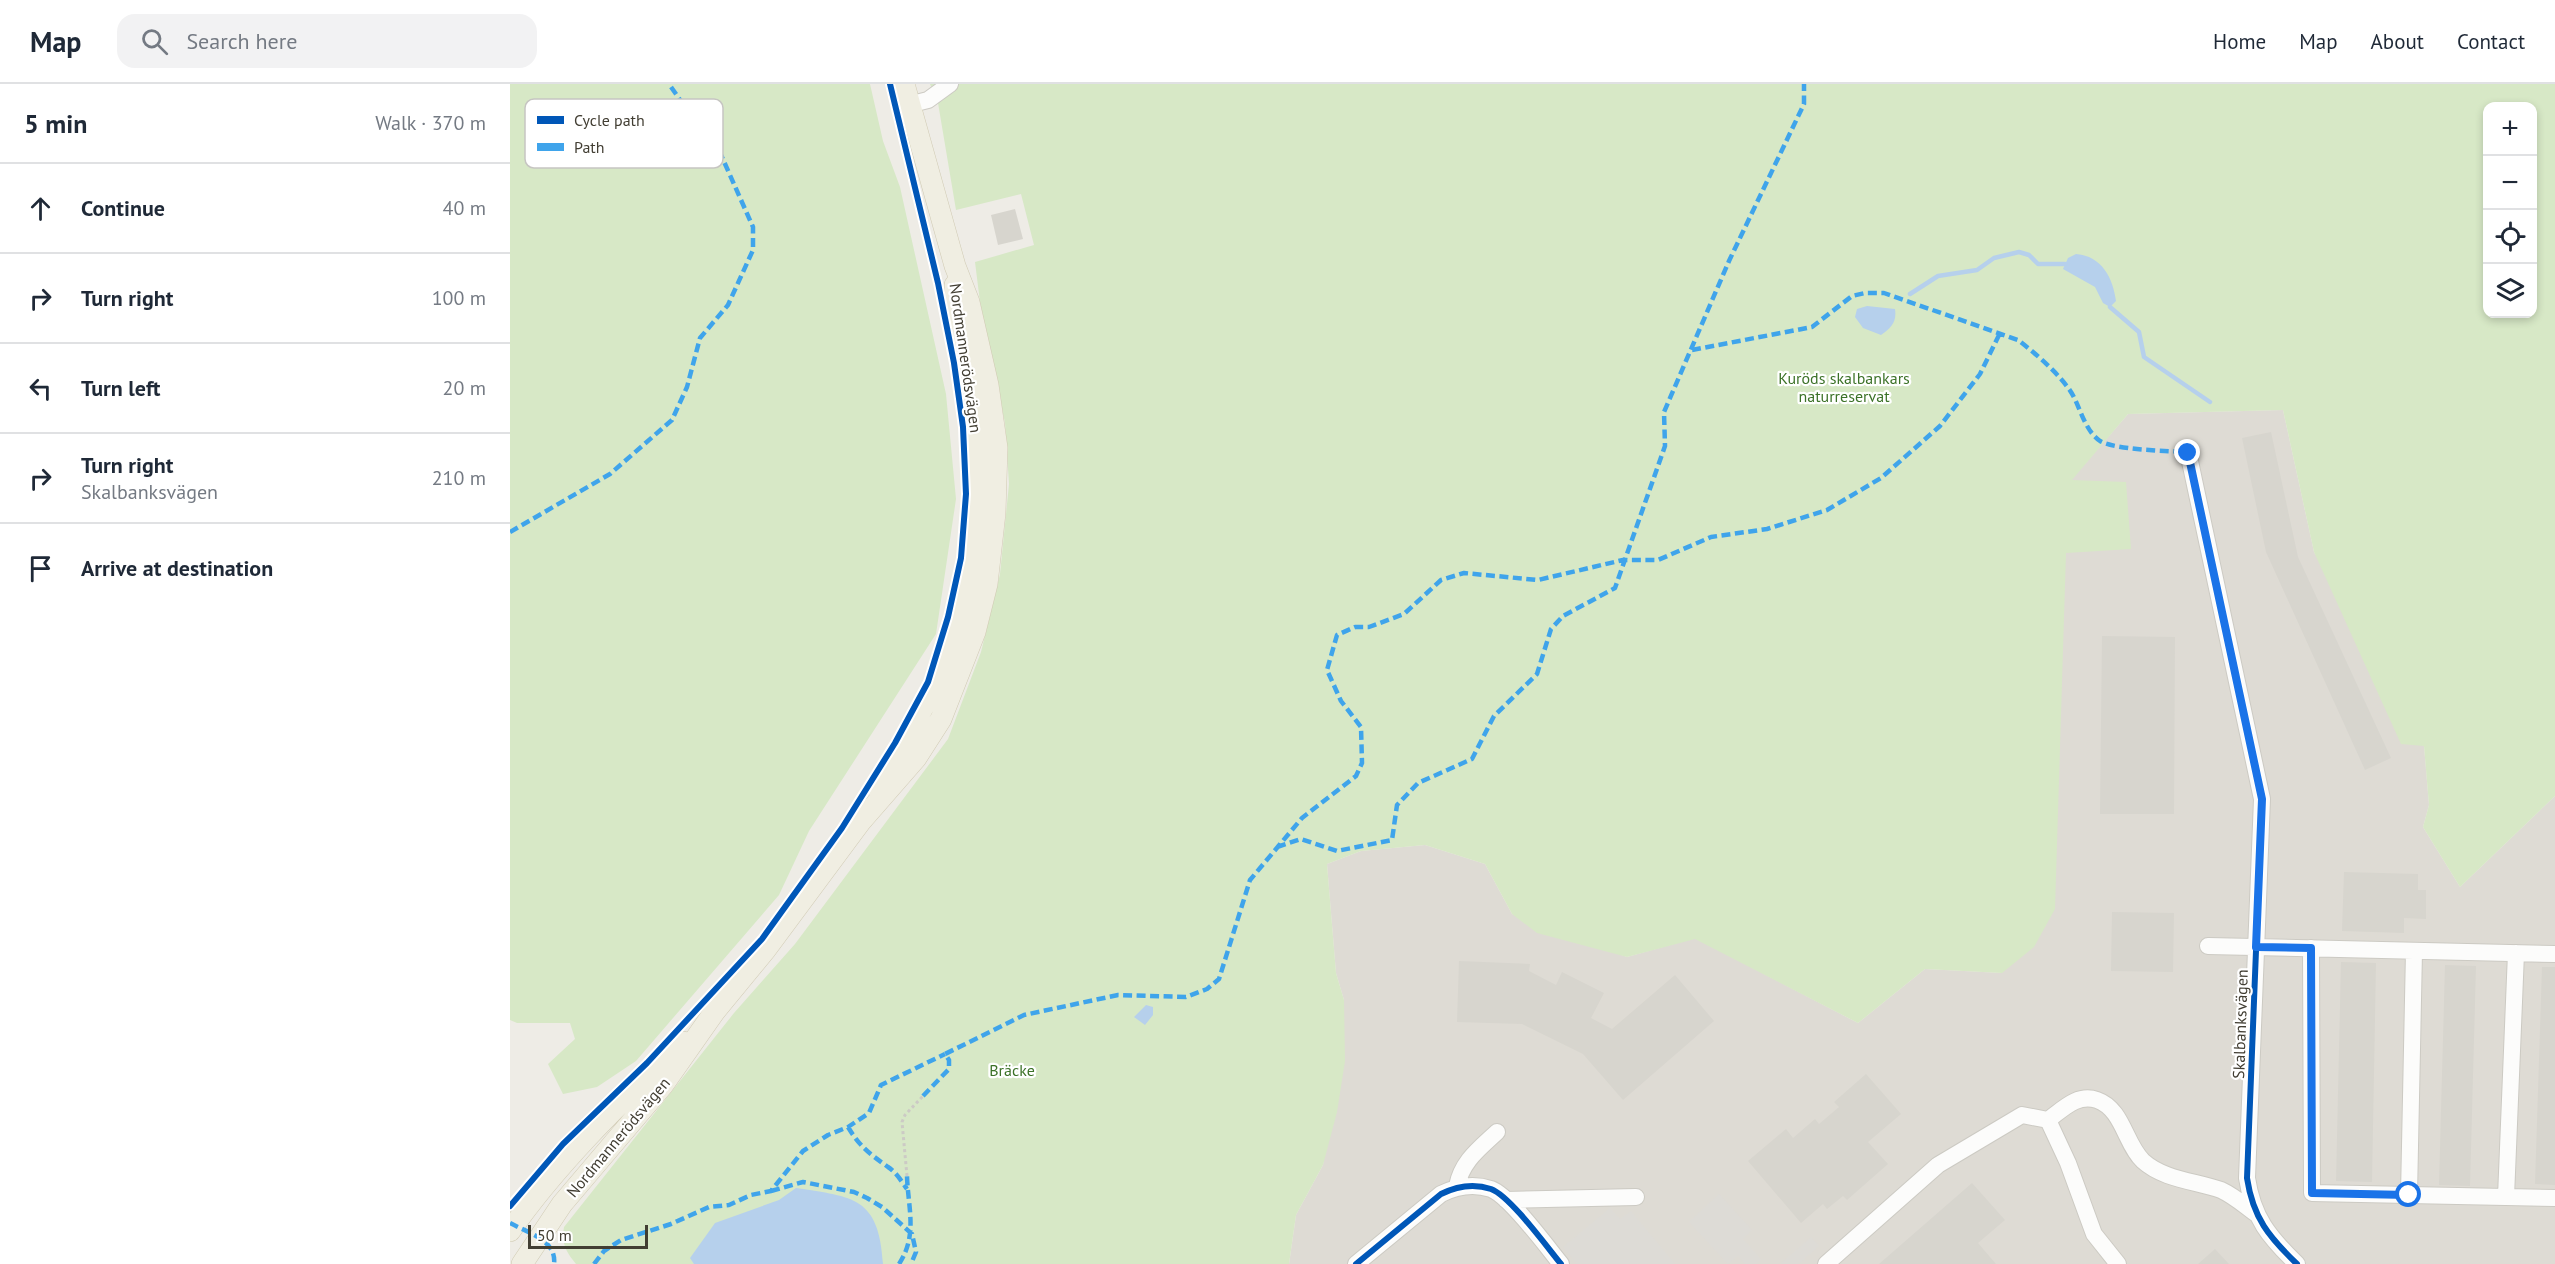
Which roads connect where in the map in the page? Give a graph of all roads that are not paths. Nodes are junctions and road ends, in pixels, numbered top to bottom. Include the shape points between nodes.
1 (904, 84) edge
2 (950, 84) edge
3 (908, 105) junction
4 (2188, 453) dead end
5 (2208, 946) dead end
6 (2256, 947) junction
7 (2311, 948) junction
8 (2414, 951) junction
9 (2516, 953) junction
10 (2555, 954) edge
11 (716, 1011) junction
12 (2048, 1120) junction
13 (1497, 1132) dead end
14 (1457, 1186) junction
15 (2409, 1195) junction
16 (1636, 1197) dead end
17 (2506, 1197) junction
18 (2555, 1198) edge
19 (1506, 1200) junction
20 (2256, 1214) junction
21 (510, 1231) edge
22 (522, 1264) edge
23 (1356, 1264) edge
24 (1562, 1264) edge
25 (1826, 1264) edge
26 (2118, 1264) edge
27 (2296, 1264) edge

1 - 3 main road, Nordmannerödsvägen
2 - 3 street via 928,100
3 - 11 main road, Nordmannerödsvägen via 955,266 955,302 977,440 979,491 974,555 948,654 861,821
4 - 6 street, Skalbanksvägen via 2262,799
5 - 6 street
6 - 7 street
6 - 20 street, Skalbanksvägen via 2247,1178
7 - 8 street
7 - 15 street via 2312,1193
8 - 9 street
8 - 15 street
9 - 10 street
9 - 17 street
11 - 21 main road, Nordmannerödsvägen via 576,1148
11 - 22 main road, Nordmannerödsvägen via 663,1085 562,1204
12 - 20 street via 2073,1101 2097,1100 2119,1120 2135,1151 2151,1167 2222,1191
12 - 25 street via 2022,1115 1938,1166
12 - 26 street via 2094,1234
13 - 14 street via 1466,1162
14 - 19 street via 1492,1190
14 - 23 street via 1441,1194
15 - 17 street
16 - 19 street
17 - 18 street
19 - 24 street
20 - 27 street, Skalbanksvägen via 2267,1233

